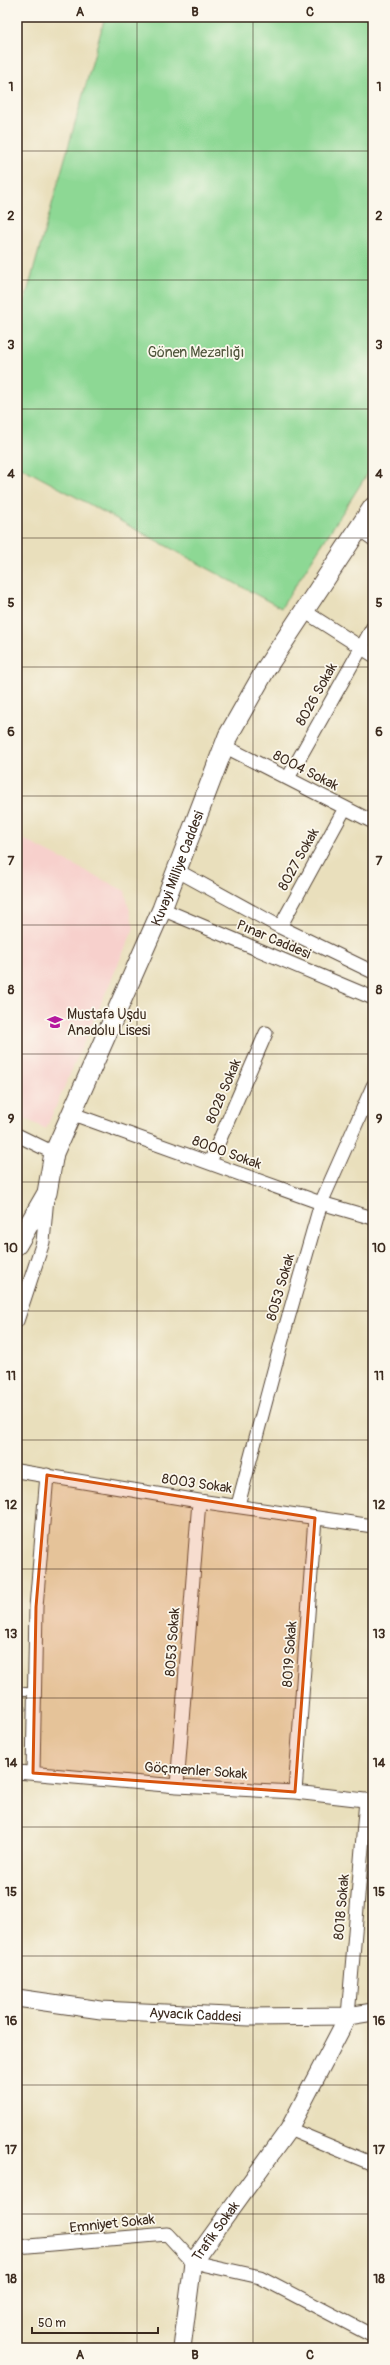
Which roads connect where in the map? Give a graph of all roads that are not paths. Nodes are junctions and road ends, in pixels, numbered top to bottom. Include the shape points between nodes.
1 (373, 508) edge
2 (366, 534) edge
3 (304, 611) junction
4 (373, 627) edge
5 (360, 646) junction
6 (373, 655) edge
7 (224, 746) junction
8 (288, 778) junction
9 (345, 808) junction
10 (373, 822) edge
11 (178, 871) junction
12 (162, 909) junction
13 (280, 927) junction
14 (373, 972) edge
15 (373, 998) edge
16 (266, 1033) dead end
17 (373, 1086) edge
18 (70, 1113) junction
19 (17, 1135) edge
20 (54, 1153) junction
21 (210, 1162) junction
22 (47, 1193) junction
23 (321, 1203) junction
24 (373, 1218) edge
25 (17, 1246) edge
26 (17, 1320) edge
27 (17, 1471) edge
28 (47, 1475) junction
29 (199, 1501) junction
30 (238, 1505) junction
31 (315, 1518) junction
32 (373, 1526) edge
33 (17, 1691) edge
34 (34, 1692) junction
35 (17, 1772) edge
36 (33, 1773) junction
37 (177, 1786) junction
38 (295, 1792) junction
39 (369, 1801) edge
40 (17, 1998) edge
41 (373, 2012) edge
42 (348, 2016) junction
43 (289, 2129) junction
44 (373, 2164) edge
45 (17, 2247) edge
46 (193, 2262) junction
47 (373, 2336) edge
48 (182, 2348) edge

1 - 2 main road, Kuvayi Milliye Caddesi
2 - 3 main road, Kuvayi Milliye Caddesi
3 - 5 street
3 - 7 main road, Kuvayi Milliye Caddesi via 267,667
4 - 5 street, 8026 Sokak
5 - 6 street
5 - 8 street, 8026 Sokak
7 - 8 street, 8004 Sokak
7 - 11 main road, Kuvayi Milliye Caddesi
8 - 9 street, 8004 Sokak
9 - 10 street, 8004 Sokak
9 - 13 street, 8027 Sokak
11 - 12 main road, Kuvayi Milliye Caddesi
11 - 13 street, Pınar Caddesi
12 - 15 street, Pınar Caddesi
12 - 18 main road, Kuvayi Milliye Caddesi
13 - 14 street, Pınar Caddesi
16 - 21 street, 8028 Sokak
17 - 23 street, 8053 Sokak
18 - 20 main road, Kuvayi Milliye Caddesi
18 - 21 street, 8000 Sokak
19 - 20 street
20 - 22 main road, Kuvayi Milliye Caddesi
21 - 23 street, 8000 Sokak
22 - 25 main road, Kuvayi Milliye Caddesi
22 - 26 street via 43,1242
23 - 24 street, 8000 Sokak
23 - 30 street, 8053 Sokak
27 - 28 street, 8003 Sokak
28 - 29 street, 8003 Sokak
28 - 34 street via 36,1607
29 - 30 street, 8003 Sokak
29 - 37 street, 8053 Sokak
30 - 31 street, 8003 Sokak
31 - 32 street, 8003 Sokak
31 - 38 street, 8019 Sokak
33 - 34 lane
34 - 36 street
35 - 36 street, Göçmenler Sokak
36 - 37 street, Göçmenler Sokak
37 - 38 street, Göçmenler Sokak
38 - 39 street, Göçmenler Sokak
39 - 42 street, 8018 Sokak
40 - 42 street, Ayvacık Caddesi via 101,2010 249,2017
41 - 42 street, Ayvacık Caddesi
42 - 43 street, Trafik Sokak
43 - 44 street
43 - 46 street, Trafik Sokak
45 - 46 street, Emniyet Sokak via 167,2234
46 - 47 street via 260,2277
46 - 48 street, Trafik Sokak

